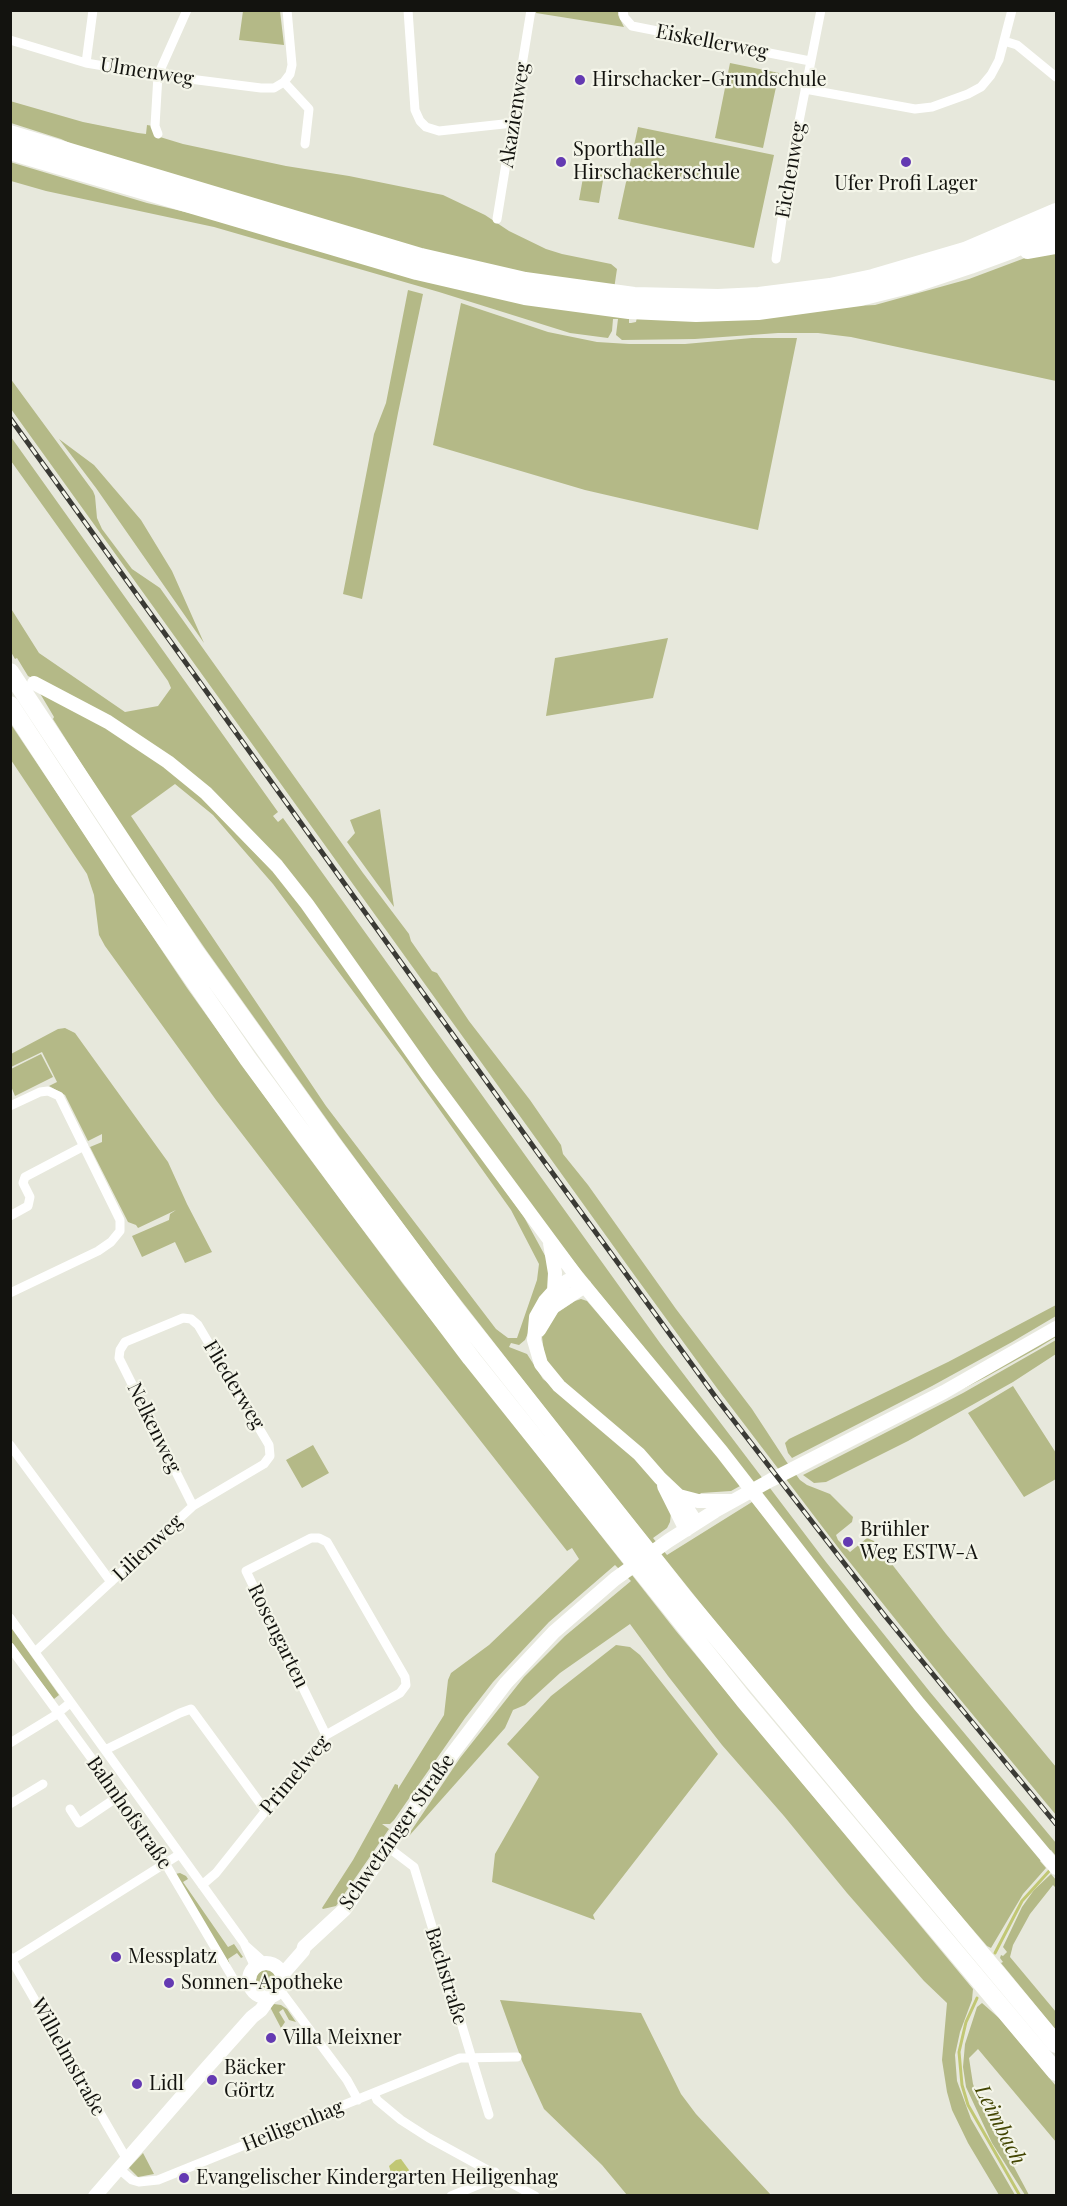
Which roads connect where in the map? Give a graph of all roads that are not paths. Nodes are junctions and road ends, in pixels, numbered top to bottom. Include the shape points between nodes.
1 (93, 10) edge
2 (187, 10) edge
3 (287, 10) edge
4 (408, 10) edge
5 (531, 10) edge
6 (623, 10) edge
7 (821, 10) edge
8 (1012, 10) edge
9 (10, 40) edge
10 (1004, 41) junction
11 (810, 61) junction
12 (86, 63) junction
13 (158, 75) junction
14 (1056, 77) edge
15 (284, 82) junction
16 (805, 89) junction
17 (513, 123) junction
18 (10, 134) edge
19 (158, 134) dead end
20 (305, 144) dead end
21 (10, 151) edge
22 (1056, 212) edge
23 (497, 219) dead end
24 (1056, 228) edge
25 (1056, 244) edge
26 (1011, 250) junction
27 (776, 259) dead end
28 (21, 681) edge
29 (10, 705) edge
30 (10, 1106) edge
31 (84, 1146) junction
32 (10, 1216) edge
33 (549, 1241) junction
34 (581, 1282) junction
35 (554, 1290) junction
36 (10, 1293) edge
37 (190, 1319) joint
38 (1056, 1328) edge
39 (535, 1336) junction
40 (10, 1445) edge
41 (270, 1456) joint
42 (660, 1478) junction
43 (680, 1496) junction
44 (738, 1498) junction
45 (193, 1506) junction
46 (691, 1526) junction
47 (111, 1582) junction
48 (10, 1618) edge
49 (10, 1647) edge
50 (34, 1652) junction
51 (406, 1685) joint
52 (70, 1703) junction
53 (58, 1712) junction
54 (326, 1735) junction
55 (10, 1743) edge
56 (105, 1750) junction
57 (43, 1784) dead end
58 (120, 1796) junction
59 (10, 1804) edge
60 (70, 1809) dead end
61 (265, 1810) junction
62 (388, 1848) junction
63 (180, 1854) junction
64 (165, 1863) junction
65 (1053, 1865) edge
66 (202, 1885) junction
67 (11, 1959) edge
68 (269, 1968) junction
69 (237, 1984) dead end
70 (257, 1993) junction
71 (275, 1993) junction
72 (252, 2017) junction
73 (1056, 2044) edge
74 (471, 2057) junction
75 (518, 2057) dead end
76 (1056, 2072) edge
77 (374, 2093) junction
78 (358, 2100) junction
79 (489, 2115) dead end
80 (122, 2163) junction
81 (495, 2172) junction
82 (95, 2196) edge
83 (451, 2196) edge
84 (536, 2196) edge

1 - 12 street
2 - 13 street
3 - 15 street via 292,65
4 - 17 street via 415,110 420,122 439,130
5 - 17 street, Akazienweg
6 - 11 street, Eiskellerweg via 632,26
7 - 11 street, Eichenweg
8 - 10 street
9 - 12 street, Ulmenweg
10 - 14 street via 1017,45
10 - 16 street via 992,75 981,87 932,107 909,108
11 - 16 street, Eichenweg
12 - 13 street, Ulmenweg
13 - 15 street, Ulmenweg via 261,88 274,88
13 - 19 street
15 - 20 street via 309,109
16 - 27 street, Eichenweg
17 - 23 street, Akazienweg
18 - 22 highway via 421,257 525,281 634,296 759,296 873,278 965,251
21 - 26 highway via 426,273 525,296 617,309 726,313 822,303 916,283
24 - 26 highway
25 - 26 highway
28 - 33 main road via 108,722 168,762 206,793 263,851 307,904
28 - 73 highway via 214,979 454,1307 730,1654
29 - 76 highway via 242,1050 464,1350 716,1665
30 - 31 street via 48,1091 59,1096
31 - 32 street via 25,1177 28,1206
31 - 36 street via 116,1209 120,1232 88,1257
33 - 34 main road
33 - 35 main road
34 - 35 main road via 567,1281
34 - 39 main road via 553,1307
34 - 65 main road
35 - 39 main road via 539,1309
37 - 41 street, Fliederweg via 198,1324 269,1445
37 - 45 street, Nelkenweg via 183,1318 124,1342 119,1358
38 - 44 main road, Schwetzinger Straße via 944,1392
39 - 42 main road via 538,1357 552,1379 629,1444
40 - 47 street
41 - 45 street, Lilienweg via 264,1464
42 - 43 main road
42 - 46 main road
43 - 44 main road via 698,1501
43 - 46 main road
44 - 46 main road, Schwetzinger Straße
45 - 47 street, Lilienweg
46 - 62 main road, Schwetzinger Straße via 615,1580 554,1632 483,1712
47 - 50 street, Lilienweg
48 - 50 street, Bahnhofstraße
49 - 53 street, Bahnhofstraße
50 - 52 street, Bahnhofstraße
51 - 54 street, Primelweg via 400,1693
51 - 54 street, Rosengarten via 327,1542 310,1538 246,1571
52 - 53 street
52 - 56 street, Bahnhofstraße
53 - 55 street
53 - 58 street, Bahnhofstraße
54 - 61 street, Primelweg
56 - 61 street via 191,1709
56 - 63 street, Bahnhofstraße
57 - 59 street
58 - 60 street via 79,1823
58 - 64 street, Bahnhofstraße
61 - 66 street, Primelweg via 216,1874
62 - 68 main road, Schwetzinger Straße via 345,1909 304,1947
62 - 74 street, Bachstraße via 414,1867
63 - 64 street
63 - 66 street, Bahnhofstraße
64 - 67 street
64 - 69 street, Bahnhofstraße
66 - 68 street, Bahnhofstraße via 244,1943
67 - 80 street, Wilhelmstraße
68 - 70 main road via 250,1976
68 - 71 main road via 283,1983
70 - 71 main road
70 - 72 main road
71 - 72 main road
71 - 78 street via 347,2080
72 - 80 main road
74 - 75 street, Heiligenhag
74 - 77 street, Heiligenhag via 446,2063
74 - 79 street, Bachstraße
77 - 78 street, Heiligenhag
77 - 81 street via 401,2120
78 - 80 street, Heiligenhag via 164,2178 132,2180
80 - 82 main road
81 - 83 street via 485,2182
81 - 84 street

